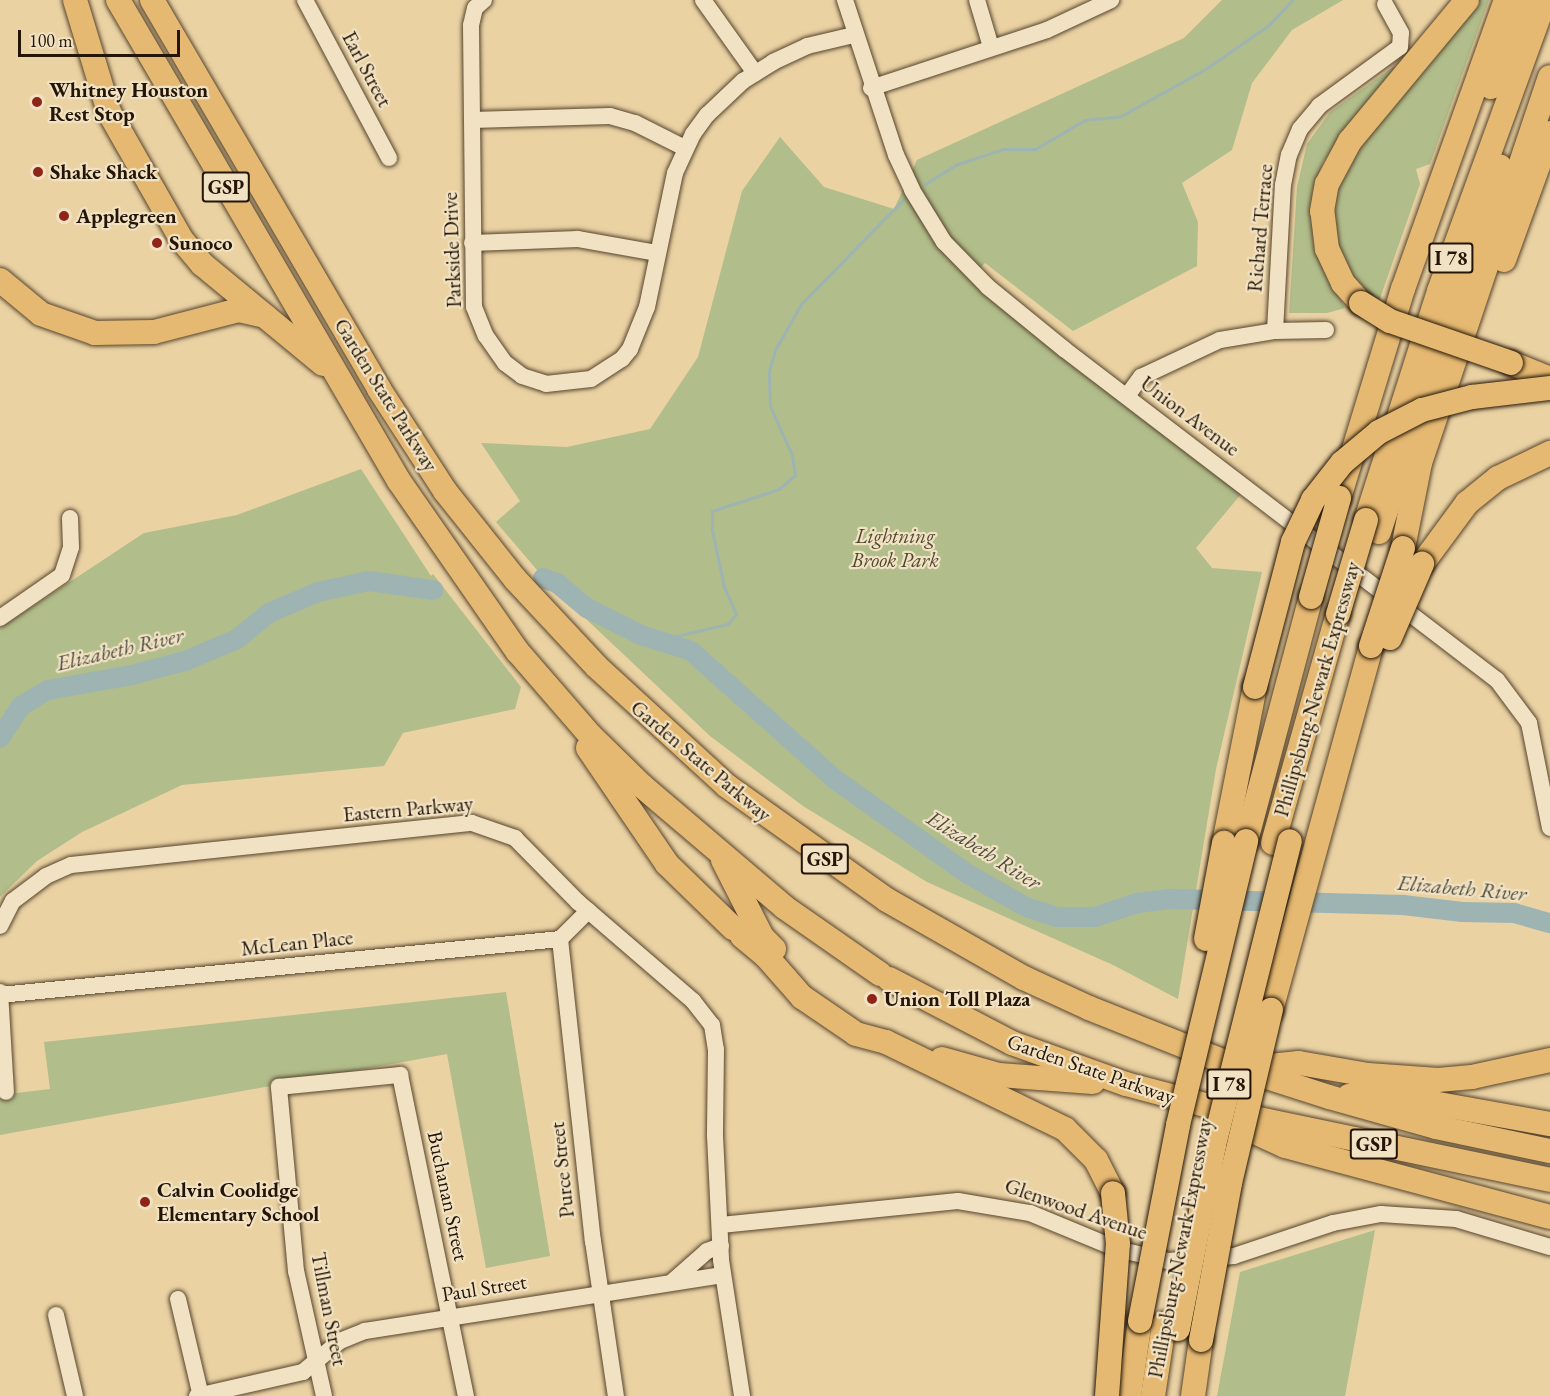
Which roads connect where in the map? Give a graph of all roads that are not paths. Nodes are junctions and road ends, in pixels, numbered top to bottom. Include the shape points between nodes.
1 (75, 0) edge
2 (118, 0) edge
3 (152, 0) edge
4 (168, 0) edge
5 (305, 0) edge
6 (484, 0) edge
7 (703, 0) edge
8 (845, 0) edge
9 (977, 0) edge
10 (1111, 0) edge
11 (1467, 0) edge
12 (1506, 0) edge
13 (1526, 0) edge
14 (1545, 0) edge
15 (1385, 4) dead end
16 (1550, 32) edge
17 (854, 35) junction
18 (175, 38) junction
19 (991, 47) junction
20 (755, 73) junction
21 (1550, 77) edge
22 (871, 88) junction
23 (472, 120) junction
24 (1550, 133) edge
25 (685, 148) junction
26 (389, 158) dead end
27 (472, 243) junction
28 (657, 253) junction
29 (0, 280) edge
30 (277, 324) junction
31 (1326, 330) dead end
32 (1275, 331) junction
33 (1512, 363) junction
34 (1550, 372) edge
35 (334, 373) junction
36 (1550, 379) edge
37 (1550, 388) edge
38 (1127, 396) junction
39 (1357, 436) junction
40 (1550, 453) edge
41 (70, 518) dead end
42 (1373, 526) junction
43 (1403, 548) junction
44 (0, 618) edge
45 (1378, 649) junction
46 (542, 682) junction
47 (1550, 828) edge
48 (1235, 842) junction
49 (719, 852) junction
50 (588, 911) junction
51 (0, 926) edge
52 (560, 939) junction
53 (0, 994) edge
54 (892, 1045) junction
55 (1550, 1060) edge
56 (1242, 1068) junction
57 (1550, 1072) edge
58 (1472, 1077) junction
59 (1126, 1084) junction
60 (279, 1087) joint
61 (6, 1092) dead end
62 (1329, 1097) junction
63 (1198, 1105) junction
64 (1550, 1124) edge
65 (1550, 1151) edge
66 (1550, 1180) edge
67 (1550, 1217) edge
68 (721, 1225) junction
69 (721, 1246) junction
70 (1550, 1247) edge
71 (723, 1275) junction
72 (669, 1282) junction
73 (600, 1293) junction
74 (178, 1299) dead end
75 (56, 1315) dead end
76 (450, 1317) junction
77 (1171, 1326) junction
78 (316, 1364) junction
79 (75, 1396) edge
80 (200, 1396) edge
81 (324, 1396) edge
82 (466, 1396) edge
83 (616, 1396) edge
84 (742, 1396) edge
85 (1107, 1396) edge
86 (1129, 1396) edge
87 (1153, 1396) edge
88 (1168, 1396) edge
89 (1193, 1396) edge

1 - 30 highway via 109,112 182,239 202,264
2 - 35 highway, Garden State Parkway / GSP
3 - 18 highway, Garden State Parkway / GSP
4 - 18 highway
5 - 26 street, Earl Street
6 - 23 street, Parkside Drive via 472,17
7 - 20 street
8 - 17 street, Union Avenue
9 - 19 street
10 - 19 street via 1047,30
11 - 33 highway, bridge via 1350,141 1327,184 1322,211 1327,249 1342,282 1361,303 1390,321
12 - 39 highway, Phillipsburg-Newark Expressway / I 78 via 1415,252
13 - 39 highway via 1464,156 1400,338
14 - 42 highway, Phillipsburg-Newark Expressway / I 78 via 1450,259
15 - 32 street, Richard Terrace via 1401,33 1400,47 1319,106 1300,129 1289,155 1283,185
16 - 42 highway, Phillipsburg-Newark Expressway / I 78
17 - 20 street, Parkside Drive via 807,46
17 - 22 street, Union Avenue
18 - 56 highway, Garden State Parkway / GSP via 379,389 445,491 549,617 621,692 757,810 855,879 1024,978
19 - 22 street
20 - 25 street, Parkside Drive via 713,109
21 - 43 highway via 1420,463
22 - 38 street, Union Avenue via 910,185 944,242 988,287
23 - 25 street via 610,116 635,123
23 - 27 street, Parkside Drive
24 - 43 highway, Phillipsburg-Newark Expressway / I 78
25 - 28 street, Parkside Drive via 666,202
27 - 28 street via 578,239
27 - 28 street, Parkside Drive via 474,307 486,336 513,370 534,381 552,384 591,379 622,360 643,324
29 - 30 highway via 41,314 95,333 148,333 239,310 255,312
30 - 35 highway
31 - 32 street
32 - 38 street via 1238,335 1202,346 1141,377
33 - 34 highway
33 - 36 highway
35 - 46 highway, Garden State Parkway / GSP via 443,549
37 - 48 highway, bridge via 1472,397 1422,410 1379,432 1342,463 1313,500 1293,542 1256,687
38 - 47 street, Union Avenue via 1497,680 1529,723
39 - 48 highway, Phillipsburg-Newark Expressway / I 78, bridge
40 - 45 highway, bridge via 1515,468 1475,496 1443,531
41 - 44 street via 71,547 62,575
42 - 77 highway, Phillipsburg-Newark Expressway / I 78, bridge via 1282,842
43 - 45 highway, Phillipsburg-Newark Expressway / I 78, bridge
45 - 89 highway, Phillipsburg-Newark Expressway / I 78, bridge via 1316,837 1239,1144
46 - 49 highway, Garden State Parkway / GSP via 615,760
46 - 54 highway via 667,864 820,1011 856,1034
48 - 86 highway, Phillipsburg-Newark Expressway / I 78, bridge via 1140,1321
49 - 54 highway via 762,937 811,988
49 - 59 highway, Garden State Parkway / GSP via 804,922 885,977 1012,1043
50 - 51 street, Eastern Parkway via 515,838 472,823 71,865 46,876 13,901
50 - 52 street
50 - 68 street, Eastern Parkway via 693,1001 712,1025
52 - 53 street, McLean Place
52 - 73 street, Purce Street
53 - 61 street
54 - 59 highway via 999,1075
54 - 85 highway, bridge via 1065,1129 1096,1160 1113,1193 1118,1244
55 - 58 highway
56 - 58 highway via 1299,1063 1401,1079
56 - 62 highway, Garden State Parkway / GSP
57 - 58 highway
59 - 63 highway, Garden State Parkway / GSP
60 - 76 street, Buchanan Street via 400,1075
60 - 78 street, Tillman Street via 296,1271
62 - 64 highway via 1383,1094
62 - 65 highway, Garden State Parkway / GSP via 1436,1127
63 - 66 highway, Garden State Parkway / GSP
63 - 67 highway via 1285,1146
68 - 69 street, Eastern Parkway
68 - 70 street, Glenwood Avenue via 957,1201 1030,1213 1123,1251 1168,1261 1233,1256 1344,1220 1388,1213 1456,1219
69 - 71 street, Eastern Parkway
69 - 72 street via 707,1251
71 - 72 street, Paul Street
71 - 84 street, Eastern Parkway
72 - 73 street, Paul Street
73 - 76 street, Paul Street
73 - 83 street, Purce Street
74 - 80 street
75 - 79 street
76 - 78 street, Paul Street via 350,1335
76 - 82 street, Buchanan Street
77 - 87 highway, Phillipsburg-Newark Expressway / I 78
77 - 88 highway, Phillipsburg-Newark Expressway / I 78
78 - 80 street, Paul Street via 303,1372
78 - 81 street, Tillman Street

